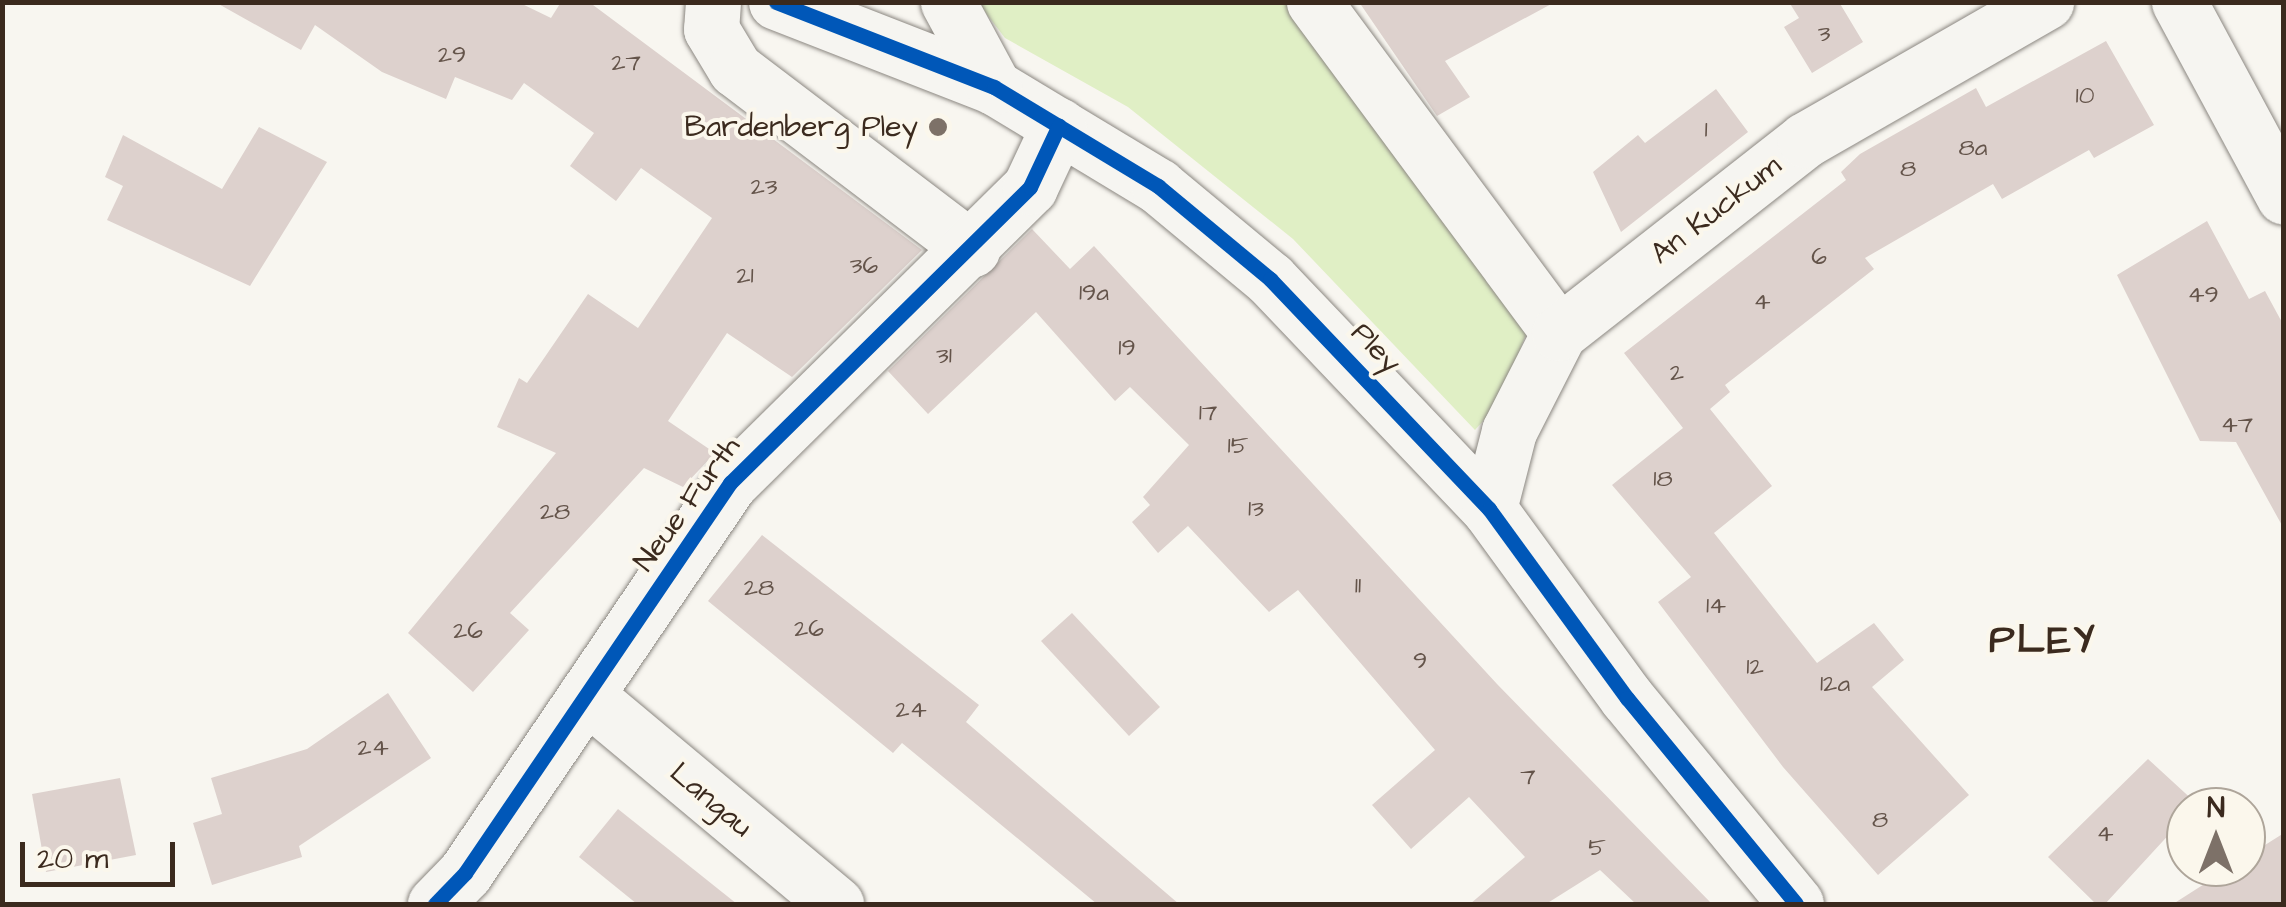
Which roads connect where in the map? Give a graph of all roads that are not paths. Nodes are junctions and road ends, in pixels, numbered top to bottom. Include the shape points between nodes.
1 (713, 2) edge
2 (776, 2) edge
3 (948, 2) edge
4 (1314, 2) edge
5 (2046, 2) edge
6 (2179, 2) edge
7 (994, 87) junction
8 (1059, 125) junction
9 (2284, 197) edge
10 (972, 249) junction
11 (1559, 333) junction
12 (1489, 510) junction
13 (586, 695) junction
14 (434, 904) edge
15 (836, 904) edge
16 (1796, 904) edge

1 - 10 street via 712,30 734,68
2 - 7 street, Pley
3 - 7 street
4 - 11 street
5 - 11 street, An Kuckum via 1806,140
6 - 9 street
7 - 8 street, Pley
8 - 10 street, Neue Furth via 1030,188
8 - 12 street, Pley via 1158,186 1270,280
10 - 13 street, Neue Furth via 730,482
11 - 12 street, An Kuckum via 1509,431
12 - 16 street, Pley via 1627,698
13 - 14 street, Neue Furth via 465,873
13 - 15 street, Langau

